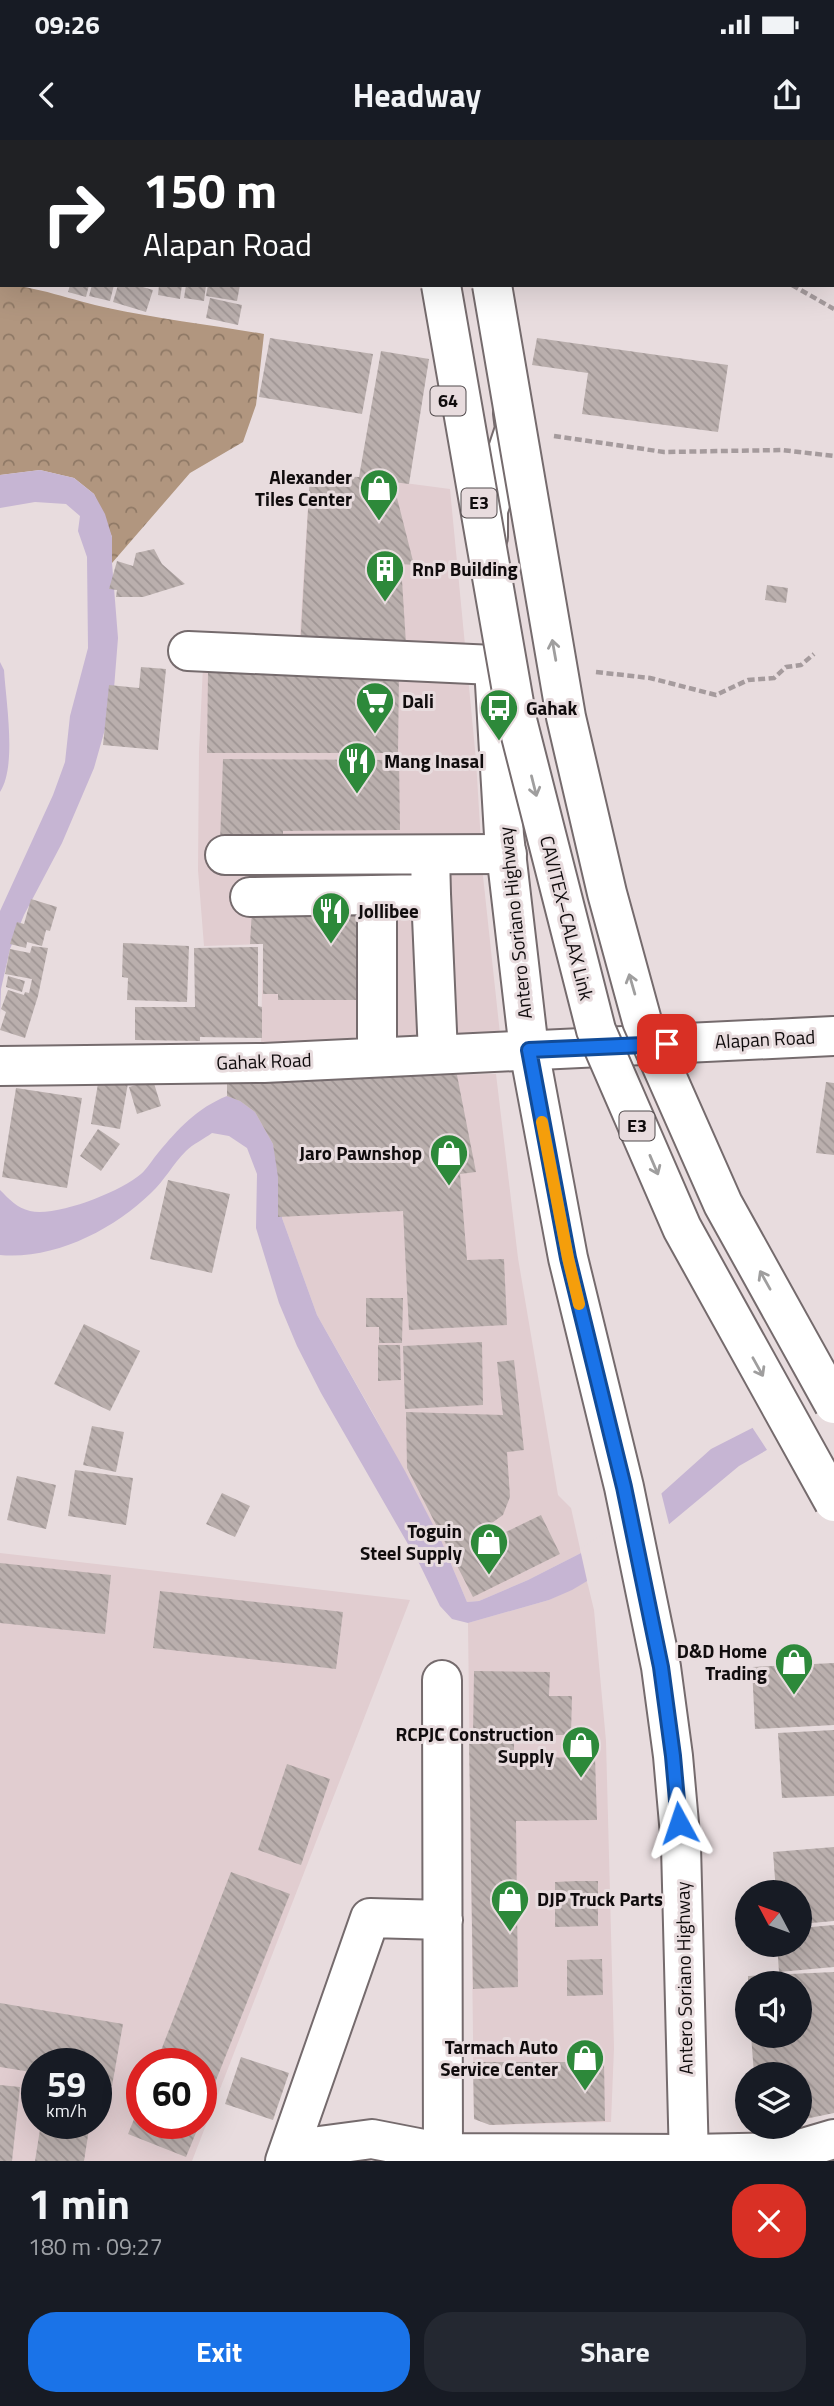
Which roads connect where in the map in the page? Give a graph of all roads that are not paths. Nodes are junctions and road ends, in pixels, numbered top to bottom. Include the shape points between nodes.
1 (430, 287) edge
2 (441, 287) edge
3 (492, 287) edge
4 (502, 287) edge
5 (488, 510) junction
6 (188, 651) dead end
7 (494, 665) junction
8 (507, 854) junction
9 (225, 855) dead end
10 (430, 855) junction
11 (431, 894) junction
12 (377, 896) junction
13 (250, 897) dead end
14 (834, 1036) edge
15 (529, 1050) junction
16 (438, 1054) junction
17 (377, 1057) junction
18 (3, 1067) edge
19 (834, 1405) edge
20 (834, 1502) edge
21 (442, 1680) dead end
22 (443, 1920) junction
23 (834, 2139) edge
24 (287, 2156) edge
25 (444, 2157) edge
26 (689, 2158) edge

1 - 5 main road, Antero Soriano Highway / 64 via 452,427
2 -> 20 main road, CAVITEX–CALAX Link / E3, bridge via 517,720 596,1030 682,1228
19 -> 3 main road, E3, bridge via 723,1204 642,1021 566,717
4 - 5 main road, Antero Soriano Highway / 64 via 515,429
5 - 7 main road, Antero Soriano Highway / 64
6 - 7 main road
7 - 8 main road, Antero Soriano Highway / 64
8 - 10 main road
8 - 15 main road, Antero Soriano Highway / 64
9 - 10 main road
10 - 11 main road
11 - 12 main road
11 - 16 main road
12 - 13 main road
12 - 17 main road
14 - 15 main road, Alapan Road
15 - 16 main road, Gahak Road
15 - 26 main road, Antero Soriano Highway / 64 via 568,1258 624,1487 661,1667 681,1846
16 - 17 main road, Gahak Road
17 - 18 main road, Gahak Road
21 - 22 main road
22 - 24 main road via 370,1918
22 - 25 main road
23 - 26 main road via 790,2152
24 - 25 main road via 372,2139
25 - 26 main road

